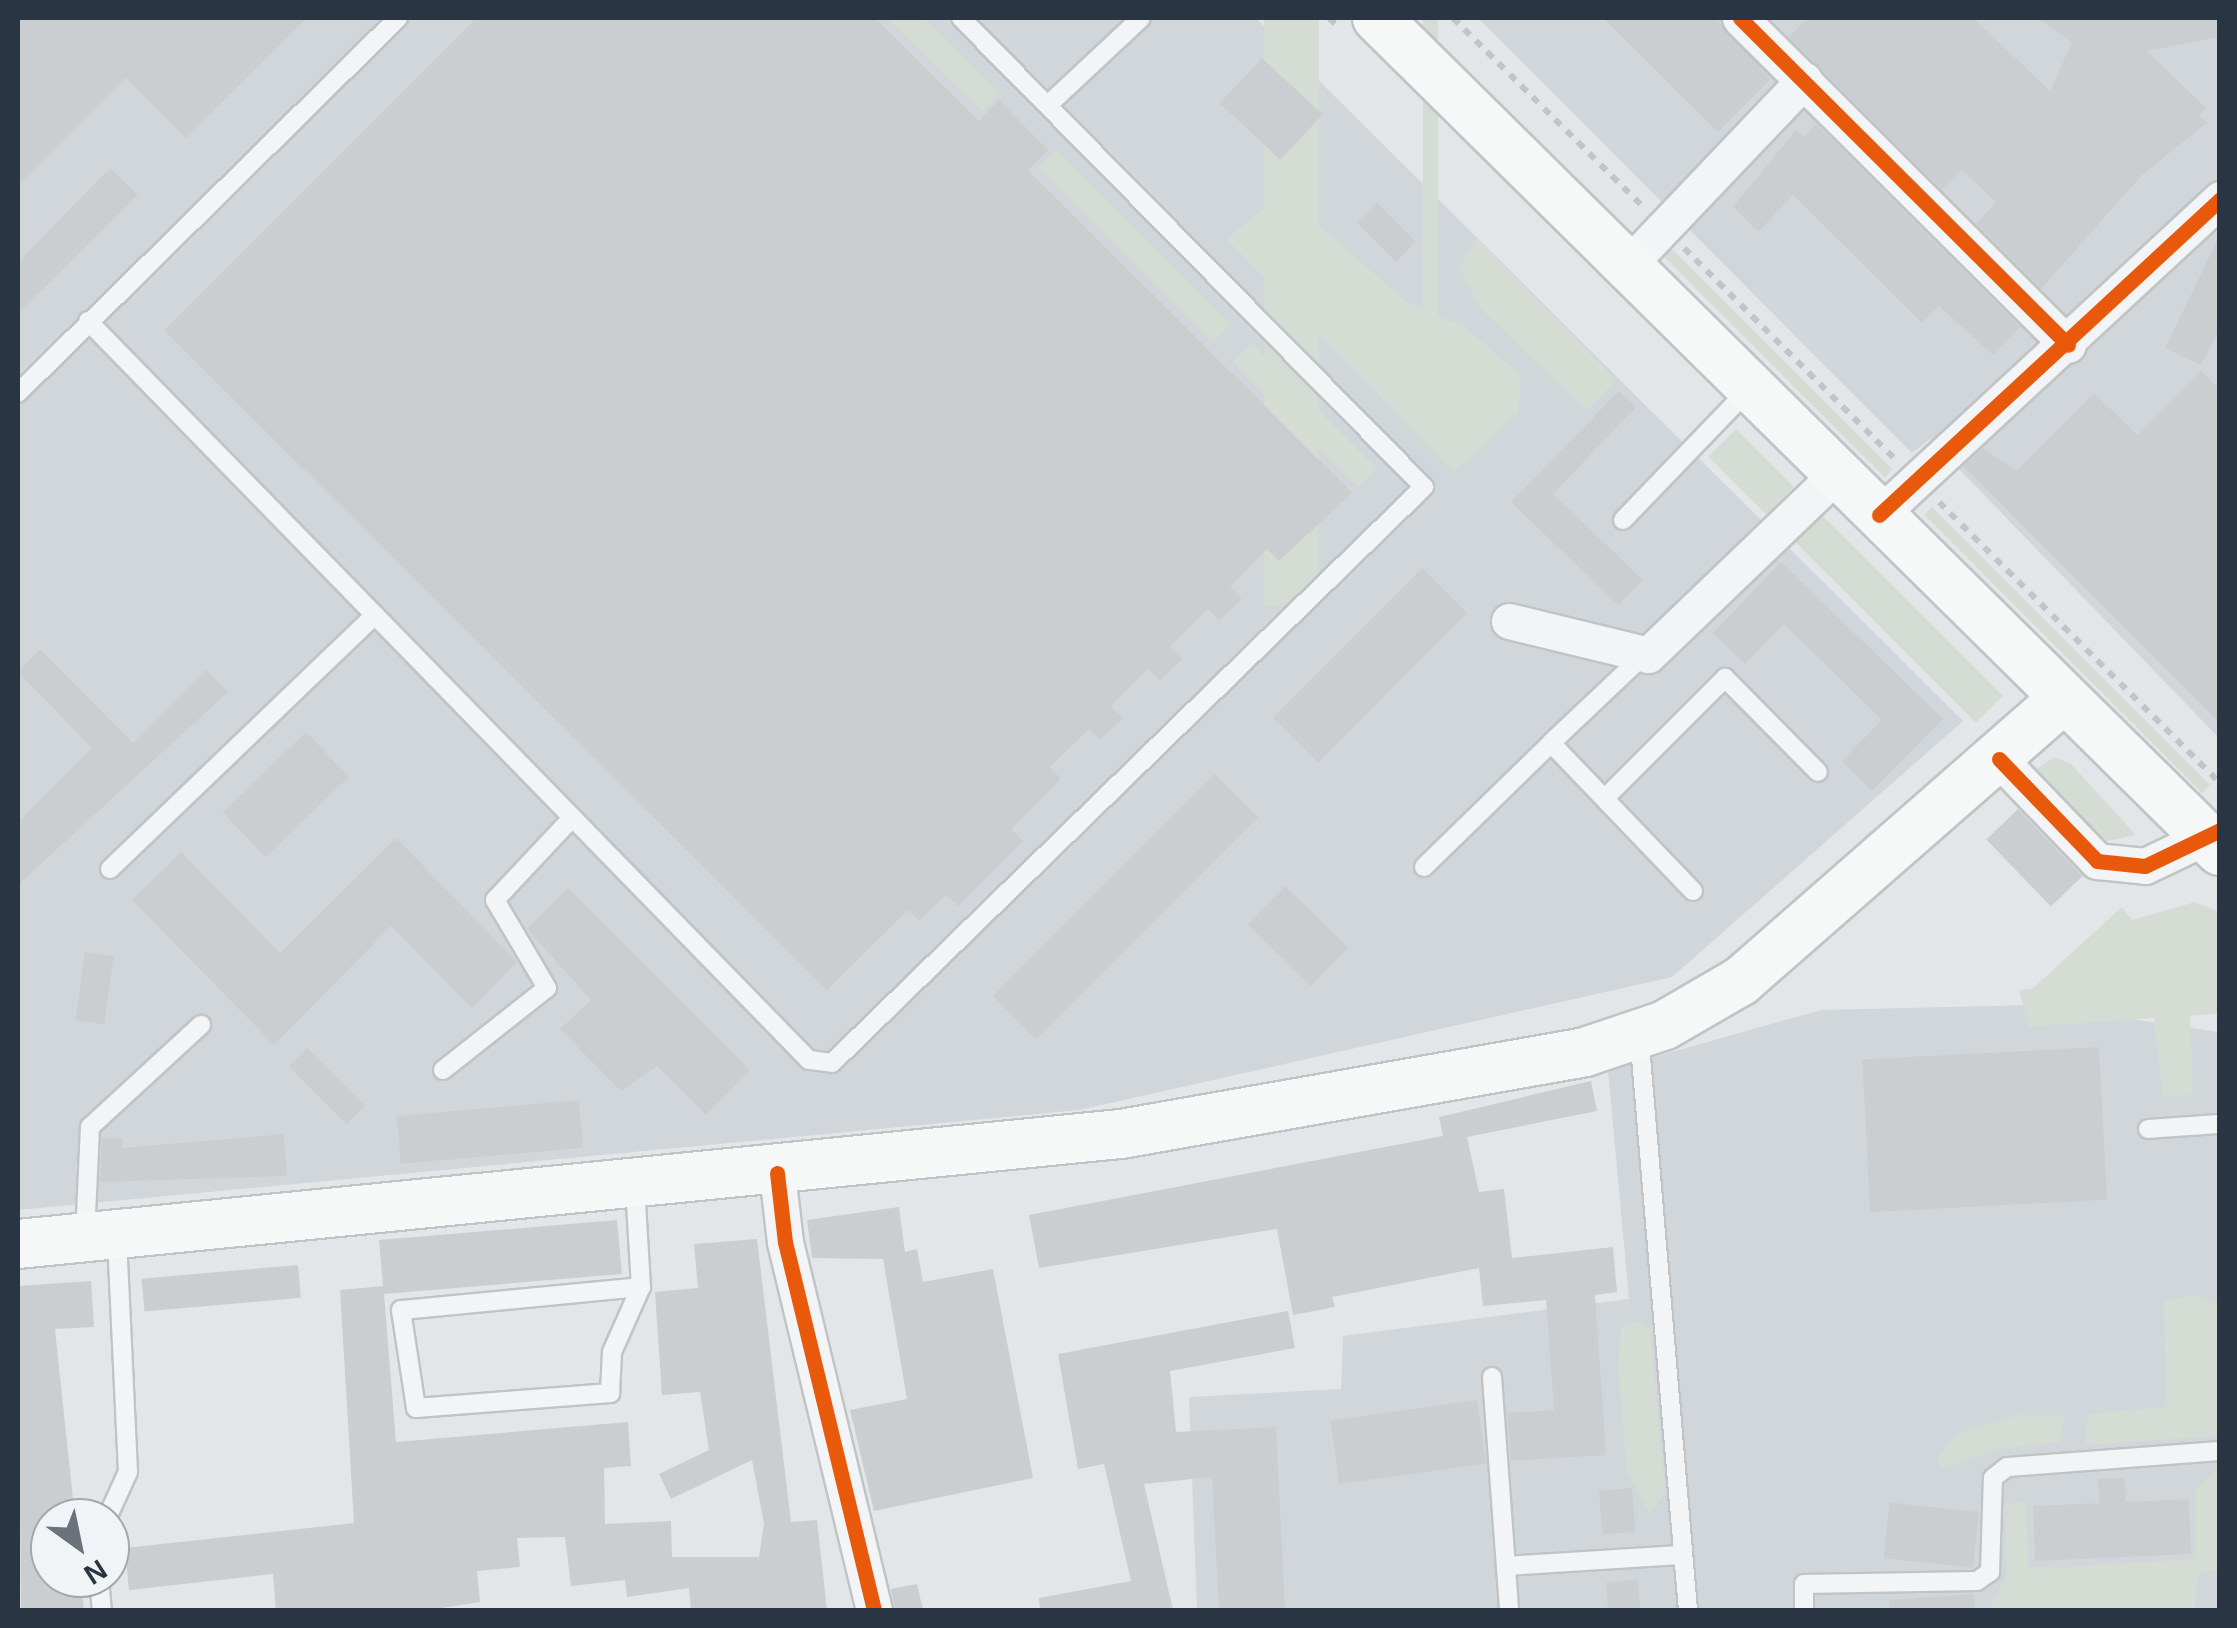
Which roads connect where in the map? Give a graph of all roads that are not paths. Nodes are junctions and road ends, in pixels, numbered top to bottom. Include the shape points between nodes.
1 (398, 18) edge
2 (961, 18) edge
3 (1141, 18) edge
4 (1381, 19) edge
5 (1752, 22) edge
6 (1804, 80) junction
7 (1048, 104) junction
8 (2220, 198) edge
9 (1627, 266) junction
10 (88, 320) junction
11 (2068, 345) junction
12 (1750, 388) junction
13 (18, 393) edge
14 (1837, 474) junction
15 (1879, 515) junction
16 (1623, 520) dead end
17 (374, 615) junction
18 (1510, 621) dead end
19 (1646, 654) junction
20 (2064, 698) junction
21 (1551, 743) junction
22 (1999, 759) junction
23 (1818, 772) dead end
24 (1605, 798) junction
25 (572, 818) junction
26 (2216, 840) edge
27 (1424, 867) dead end
28 (110, 869) dead end
29 (1693, 891) dead end
30 (201, 1024) dead end
31 (1639, 1034) junction
32 (444, 1070) dead end
33 (2220, 1124) edge
34 (2148, 1129) dead end
35 (777, 1173) junction
36 (635, 1186) junction
37 (101, 1236) junction
38 (18, 1244) edge
39 (640, 1287) junction
40 (1492, 1377) dead end
41 (2220, 1451) edge
42 (116, 1498) edge
43 (1683, 1555) junction
44 (1506, 1566) junction
45 (874, 1610) edge
46 (1509, 1610) edge
47 (1688, 1610) edge
48 (1804, 1610) edge

1 - 10 lane
2 - 7 lane
3 - 7 lane
4 - 9 main road
5 - 6 street
6 - 9 street
6 - 11 street
7 - 25 lane via 1424,487 832,1063 809,1060
8 - 11 street
9 - 12 main road
10 - 13 lane
10 - 17 lane
11 - 15 street
12 - 14 main road
12 - 16 lane
14 - 15 main road
14 - 19 street
15 - 20 main road
17 - 25 lane
17 - 28 lane
18 - 19 street
19 - 21 lane
20 - 22 main road
20 - 26 main road
21 - 24 lane
21 - 27 lane
22 - 26 street via 2097,861 2146,866
22 - 31 main road via 1741,982
23 - 24 lane via 1725,678
24 - 29 lane
25 - 32 lane via 495,900 547,988
30 - 37 lane via 90,1127
31 - 35 main road via 1585,1052 1140,1131
31 - 43 lane
33 - 34 lane
35 - 36 main road
35 - 45 street via 784,1242
36 - 37 main road
36 - 39 lane
37 - 38 main road
37 - 42 lane via 128,1472
39 - 39 lane via 401,1310 416,1408 610,1393 612,1352
40 - 44 lane
41 - 48 lane via 2007,1467 1992,1478 1990,1572 1977,1581 1804,1584
43 - 44 lane
43 - 47 lane
44 - 46 lane

